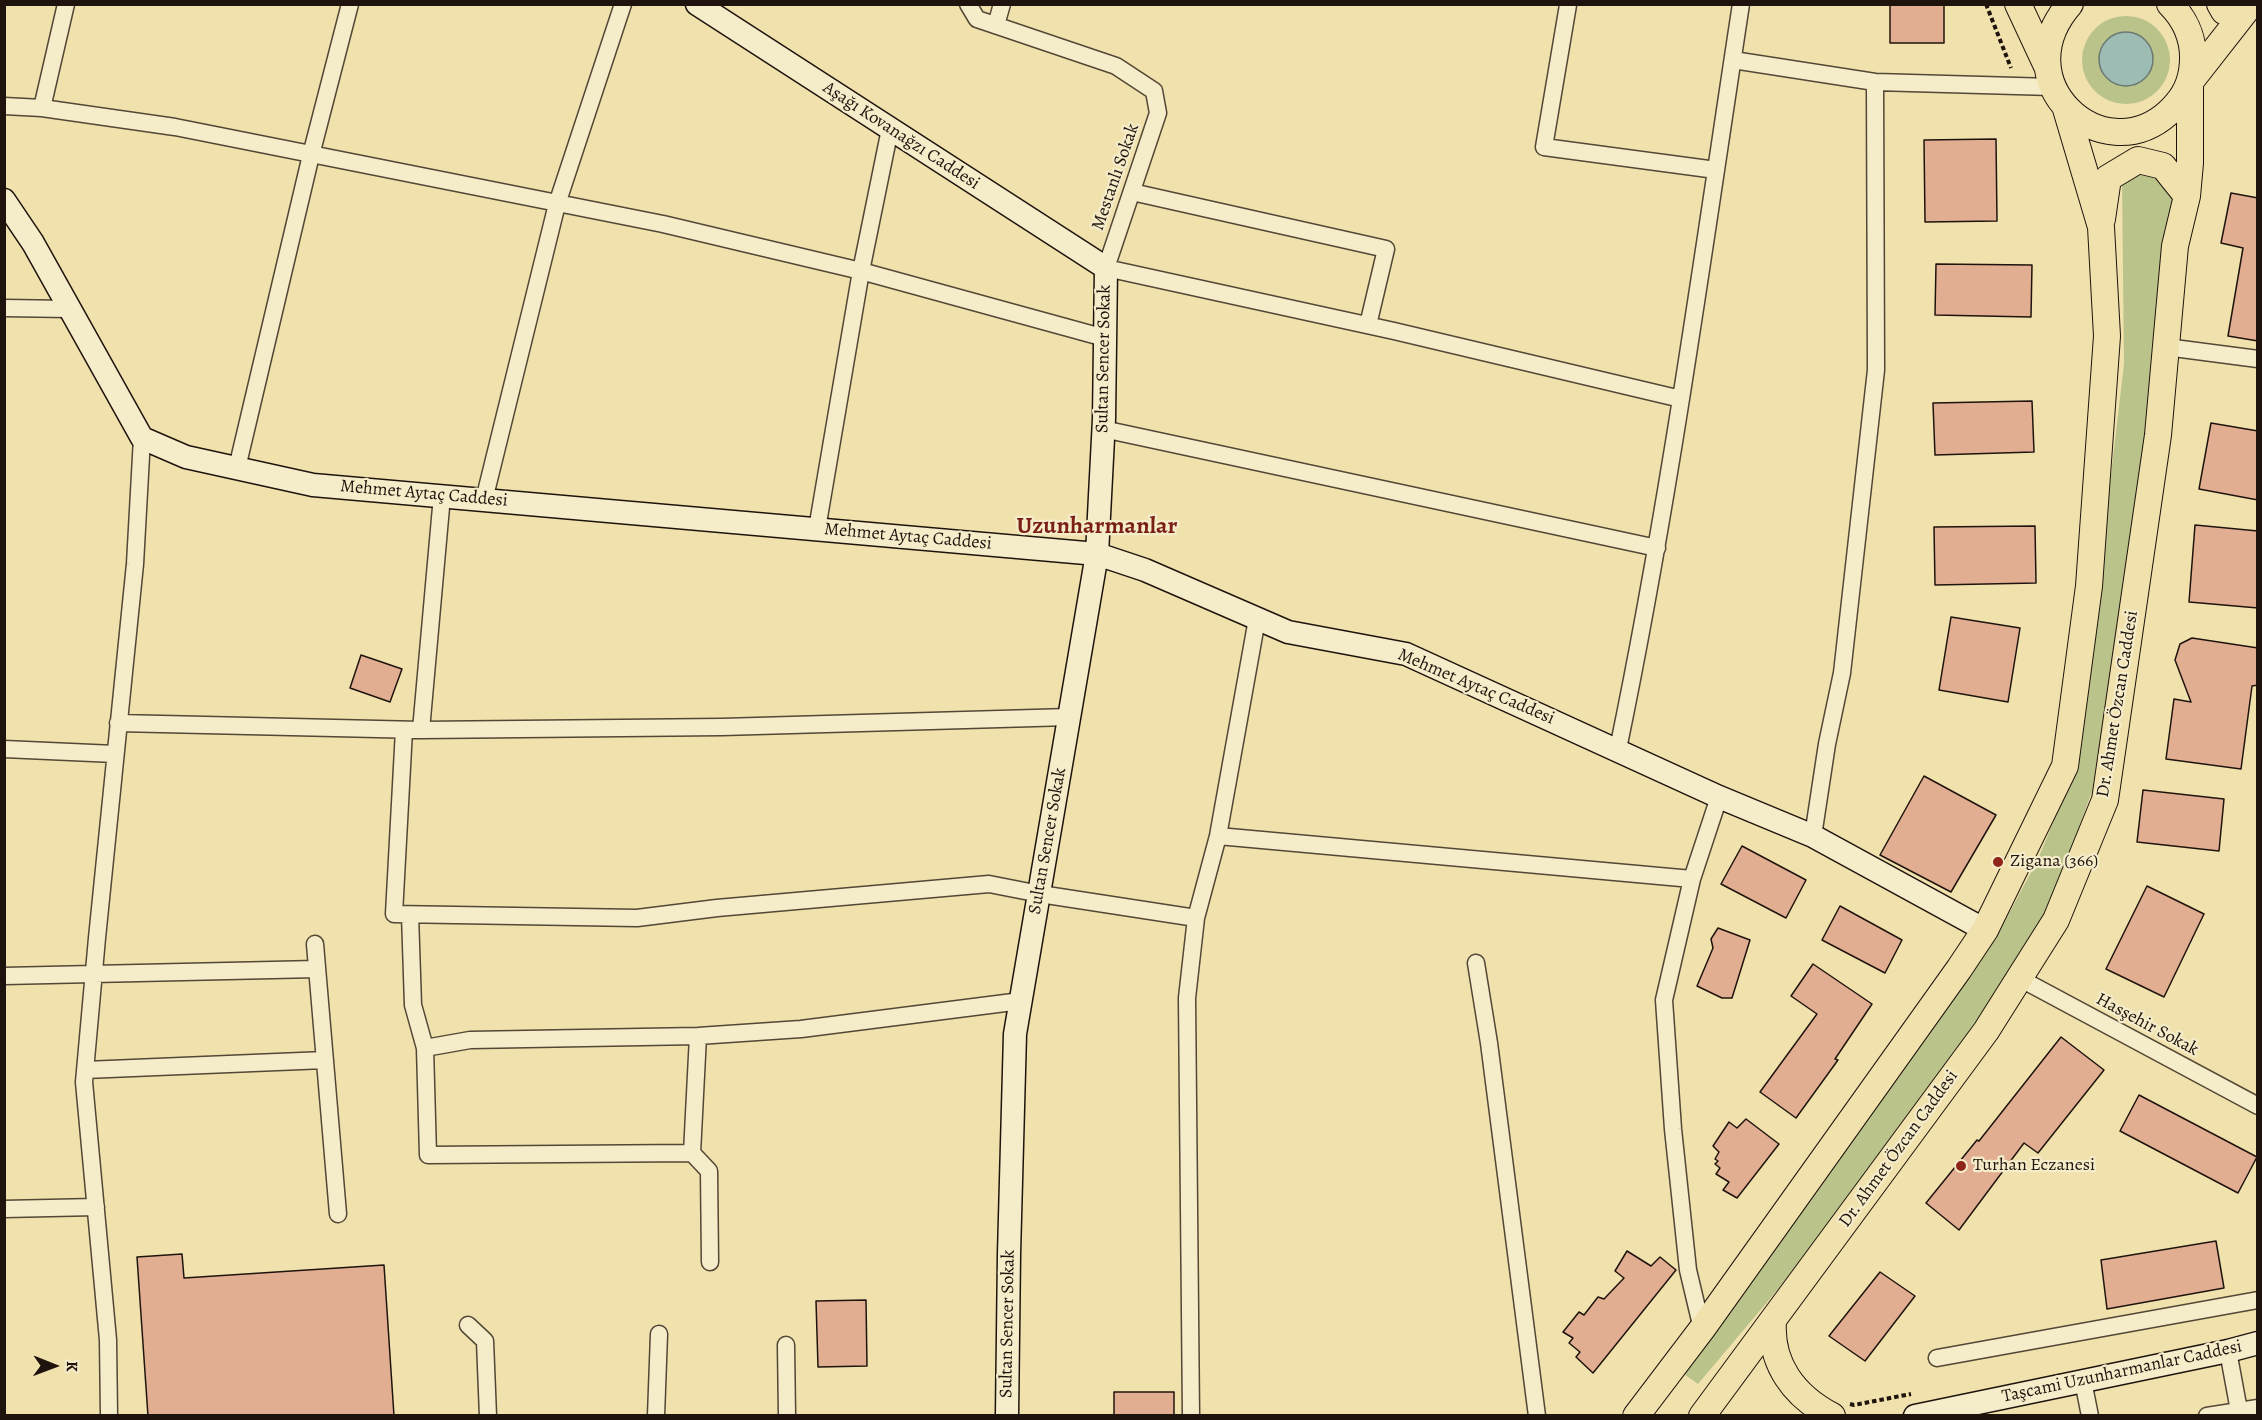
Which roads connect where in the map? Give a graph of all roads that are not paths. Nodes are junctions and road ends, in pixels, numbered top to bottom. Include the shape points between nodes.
1 (66, 4) edge
2 (350, 4) edge
3 (623, 4) edge
4 (697, 4) edge
5 (968, 4) edge
6 (1002, 4) edge
7 (1741, 4) edge
8 (2018, 4) edge
9 (2070, 4) edge
10 (2169, 4) edge
11 (2220, 4) edge
12 (1568, 5) edge
13 (2249, 7) edge
14 (996, 26) junction
15 (1732, 60) junction
16 (2049, 76) junction
17 (1875, 82) junction
18 (2190, 82) junction
19 (4, 106) edge
20 (42, 108) junction
21 (2066, 109) junction
22 (890, 129) junction
23 (311, 155) junction
24 (1716, 170) junction
25 (1132, 192) junction
26 (2187, 196) junction
27 (4, 200) edge
28 (557, 204) junction
29 (2101, 227) junction
30 (1106, 268) junction
31 (861, 271) junction
32 (4, 308) edge
33 (70, 309) junction
34 (1368, 325) junction
35 (1105, 338) junction
36 (2166, 347) junction
37 (2258, 360) edge
38 (1682, 399) junction
39 (1103, 429) junction
40 (142, 438) junction
41 (237, 468) junction
42 (442, 496) junction
43 (484, 500) junction
44 (817, 529) junction
45 (1657, 548) junction
46 (1096, 554) junction
47 (1257, 619) junction
48 (1069, 717) junction
49 (118, 723) junction
50 (413, 730) junction
51 (4, 749) edge
52 (1618, 749) junction
53 (115, 754) junction
54 (1719, 797) junction
55 (1218, 836) junction
56 (1813, 836) junction
57 (1692, 879) junction
58 (1040, 894) junction
59 (410, 915) junction
60 (1197, 918) junction
61 (1985, 930) junction
62 (315, 944) dead end
63 (1476, 963) dead end
64 (317, 969) junction
65 (93, 974) junction
66 (4, 975) edge
67 (2019, 978) junction
68 (1021, 1001) junction
69 (698, 1036) junction
70 (425, 1048) junction
71 (325, 1060) junction
72 (85, 1070) junction
73 (2258, 1106) edge
74 (692, 1153) junction
75 (96, 1207) junction
76 (4, 1209) edge
77 (338, 1214) dead end
78 (710, 1262) dead end
79 (2258, 1300) edge
80 (1773, 1320) junction
81 (468, 1326) dead end
82 (1702, 1329) junction
83 (659, 1334) dead end
84 (2258, 1343) edge
85 (786, 1346) dead end
86 (2228, 1352) junction
87 (1937, 1358) dead end
88 (2083, 1381) junction
89 (2258, 1408) edge
90 (2240, 1413) edge
91 (109, 1416) edge
92 (488, 1416) edge
93 (656, 1416) edge
94 (787, 1416) edge
95 (1007, 1416) edge
96 (1191, 1416) edge
97 (1537, 1416) edge
98 (1636, 1416) edge
99 (1702, 1416) edge
100 (1832, 1416) edge
101 (1915, 1416) edge
102 (2091, 1416) edge
103 (2207, 1416) edge

1 - 20 street
2 - 23 street
3 - 28 street
4 - 22 street, Aşağı Kovanağzı Caddesi
5 - 14 street, Mestanlı Sokak via 977,19
6 - 14 street
7 - 15 street
8 - 16 main road
9 - 16 main road via 2048,40
10 - 18 main road, Dr. Ahmet Özcan Caddesi via 2190,35 2194,58
11 - 13 main road via 2224,11
12 - 24 street via 1544,147
13 - 18 main road
14 - 25 street, Mestanlı Sokak via 1116,66 1154,91 1158,113
15 - 17 street
15 - 24 street
16 - 17 street via 2018,86
16 - 21 main road
17 - 56 street via 1876,370 1842,673
18 - 21 main road via 2178,104 2159,121 2135,131 2110,132 2086,124
18 - 26 main road, Dr. Ahmet Özcan Caddesi
19 - 20 street
20 - 23 street via 175,127
21 - 29 main road
22 - 30 street, Aşağı Kovanağzı Caddesi
22 - 31 street
23 - 28 street
23 - 41 street
24 - 38 street
25 - 30 street, Mestanlı Sokak
25 - 34 street via 1386,249
26 - 29 main road via 2163,166 2138,159 2108,178
26 - 36 main road, Dr. Ahmet Özcan Caddesi via 2175,246
27 - 33 street
28 - 31 street via 663,224
28 - 43 street
29 - 61 main road via 2107,336 2089,586 2065,766
30 - 34 street
30 - 35 street, Sultan Sencer Sokak
31 - 35 street
31 - 44 street
32 - 33 street
33 - 40 street
34 - 38 street
35 - 39 street, Sultan Sencer Sokak
36 - 37 street
36 - 67 main road, Dr. Ahmet Özcan Caddesi via 2158,435 2105,800 2056,920
38 - 45 street
39 - 45 street
39 - 46 street, Sultan Sencer Sokak
40 - 41 street, Mehmet Aytaç Caddesi via 186,457
40 - 49 street via 135,564
41 - 42 street, Mehmet Aytaç Caddesi via 313,485
42 - 43 street, Mehmet Aytaç Caddesi
42 - 50 street
43 - 44 street, Mehmet Aytaç Caddesi
44 - 46 street, Mehmet Aytaç Caddesi
45 - 52 street
46 - 47 street, Mehmet Aytaç Caddesi via 1145,570
46 - 48 street, Sultan Sencer Sokak
47 - 52 street, Mehmet Aytaç Caddesi via 1288,632 1406,654
47 - 55 street
48 - 50 street via 722,727
48 - 58 street, Sultan Sencer Sokak
49 - 50 street
49 - 53 street
50 - 59 street via 394,914
51 - 53 street
52 - 54 street, Mehmet Aytaç Caddesi
53 - 65 street
54 - 56 street, Mehmet Aytaç Caddesi
54 - 57 street
55 - 57 street
55 - 60 street
56 - 61 street, Mehmet Aytaç Caddesi
57 - 82 street via 1664,1000 1688,1270
58 - 59 street via 989,884 638,918
58 - 60 street
58 - 68 street, Sultan Sencer Sokak
59 - 70 street via 413,1005
60 - 96 street via 1186,998
61 - 82 main road
62 - 64 street
63 - 97 street
64 - 65 street
64 - 71 street
65 - 66 street
65 - 72 street
67 - 73 street, Hasşehir Sokak
67 - 80 main road, Dr. Ahmet Özcan Caddesi via 1986,1031
68 - 69 street via 801,1029
68 - 95 street, Sultan Sencer Sokak via 1015,1034
69 - 70 street via 470,1040
69 - 74 street
70 - 74 street via 428,1155
71 - 72 street
71 - 77 street
72 - 75 street
74 - 78 street via 709,1171
75 - 76 street
75 - 91 street via 108,1340
79 - 87 street
80 - 99 main road, Dr. Ahmet Özcan Caddesi
80 - 100 main road via 1775,1356 1785,1376 1803,1396
81 - 92 street via 486,1341
82 - 98 main road
83 - 93 street
84 - 86 street, Taşcami Uzunharmanlar Caddesi
85 - 94 street
86 - 88 street, Taşcami Uzunharmanlar Caddesi
86 - 90 street
88 - 101 street, Taşcami Uzunharmanlar Caddesi
88 - 102 street
89 - 90 street
90 - 103 street

